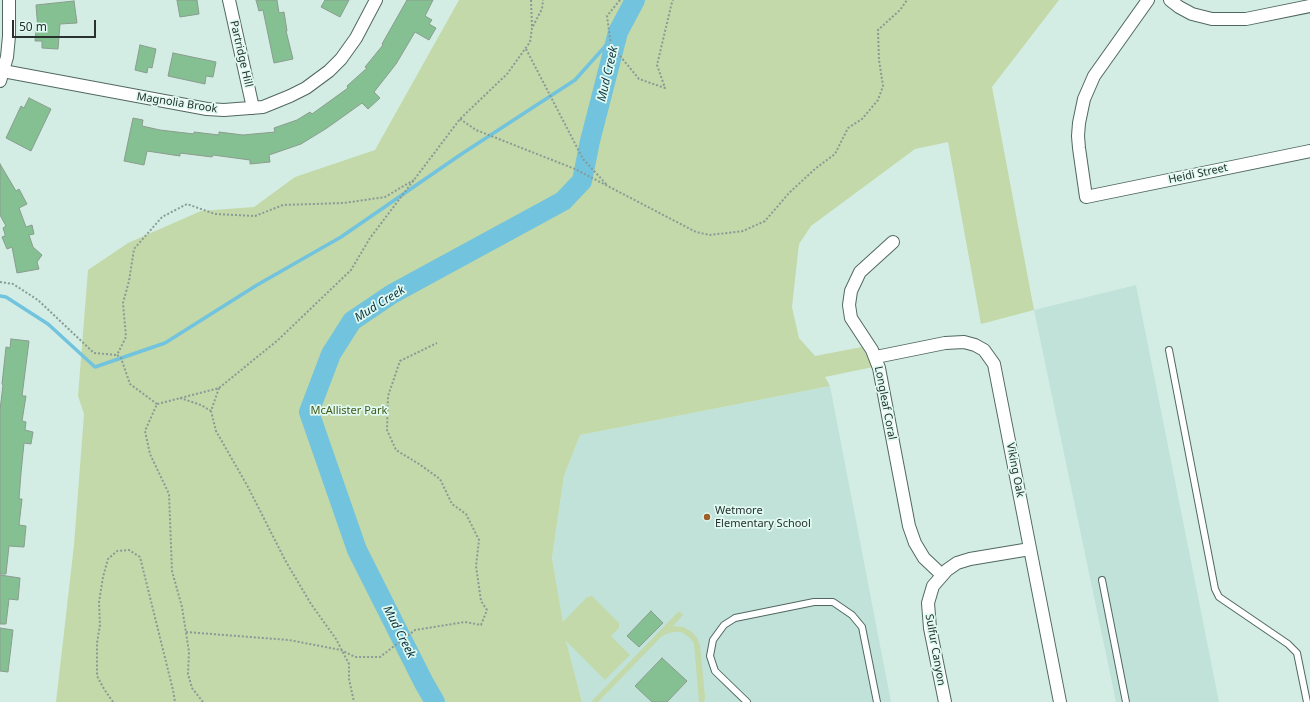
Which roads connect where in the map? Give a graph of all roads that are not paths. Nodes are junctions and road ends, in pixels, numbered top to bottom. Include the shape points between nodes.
1 (9, 0) edge
2 (229, 0) edge
3 (376, 0) edge
4 (1148, 0) edge
5 (1170, 0) edge
6 (1310, 6) edge
7 (2, 76) edge
8 (253, 108) junction
9 (1310, 151) edge
10 (893, 242) dead end
11 (1169, 350) dead end
12 (876, 356) junction
13 (1030, 549) junction
14 (942, 575) junction
15 (1102, 580) dead end
16 (747, 702) edge
17 (877, 702) edge
18 (945, 702) edge
19 (1060, 702) edge
20 (1126, 702) edge
21 (1307, 702) edge

1 - 7 street via 9,36
2 - 8 street, Partridge Hill
3 - 8 street, Magnolia Brook via 356,38 329,71 290,96
4 - 9 street, Heidi Street via 1094,76 1084,98 1078,123 1078,136 1086,197
5 - 6 street via 1192,14 1212,19 1246,19
7 - 8 street, Magnolia Brook via 207,109
10 - 12 street, Longleaf Coral via 860,272 849,300 851,318
11 - 21 lane via 1215,589 1220,597 1297,653
12 - 13 street, Viking Oak via 964,342 984,350 991,358 996,371
12 - 14 street, Longleaf Coral via 909,526 919,550
13 - 14 street, Sulfur Canyon via 970,559 958,563
13 - 19 street, Viking Oak
14 - 18 street, Sulfur Canyon via 933,586 928,612
15 - 20 lane
16 - 17 lane via 715,671 710,656 713,640 724,625 735,618 814,602 833,602 852,614 862,627

